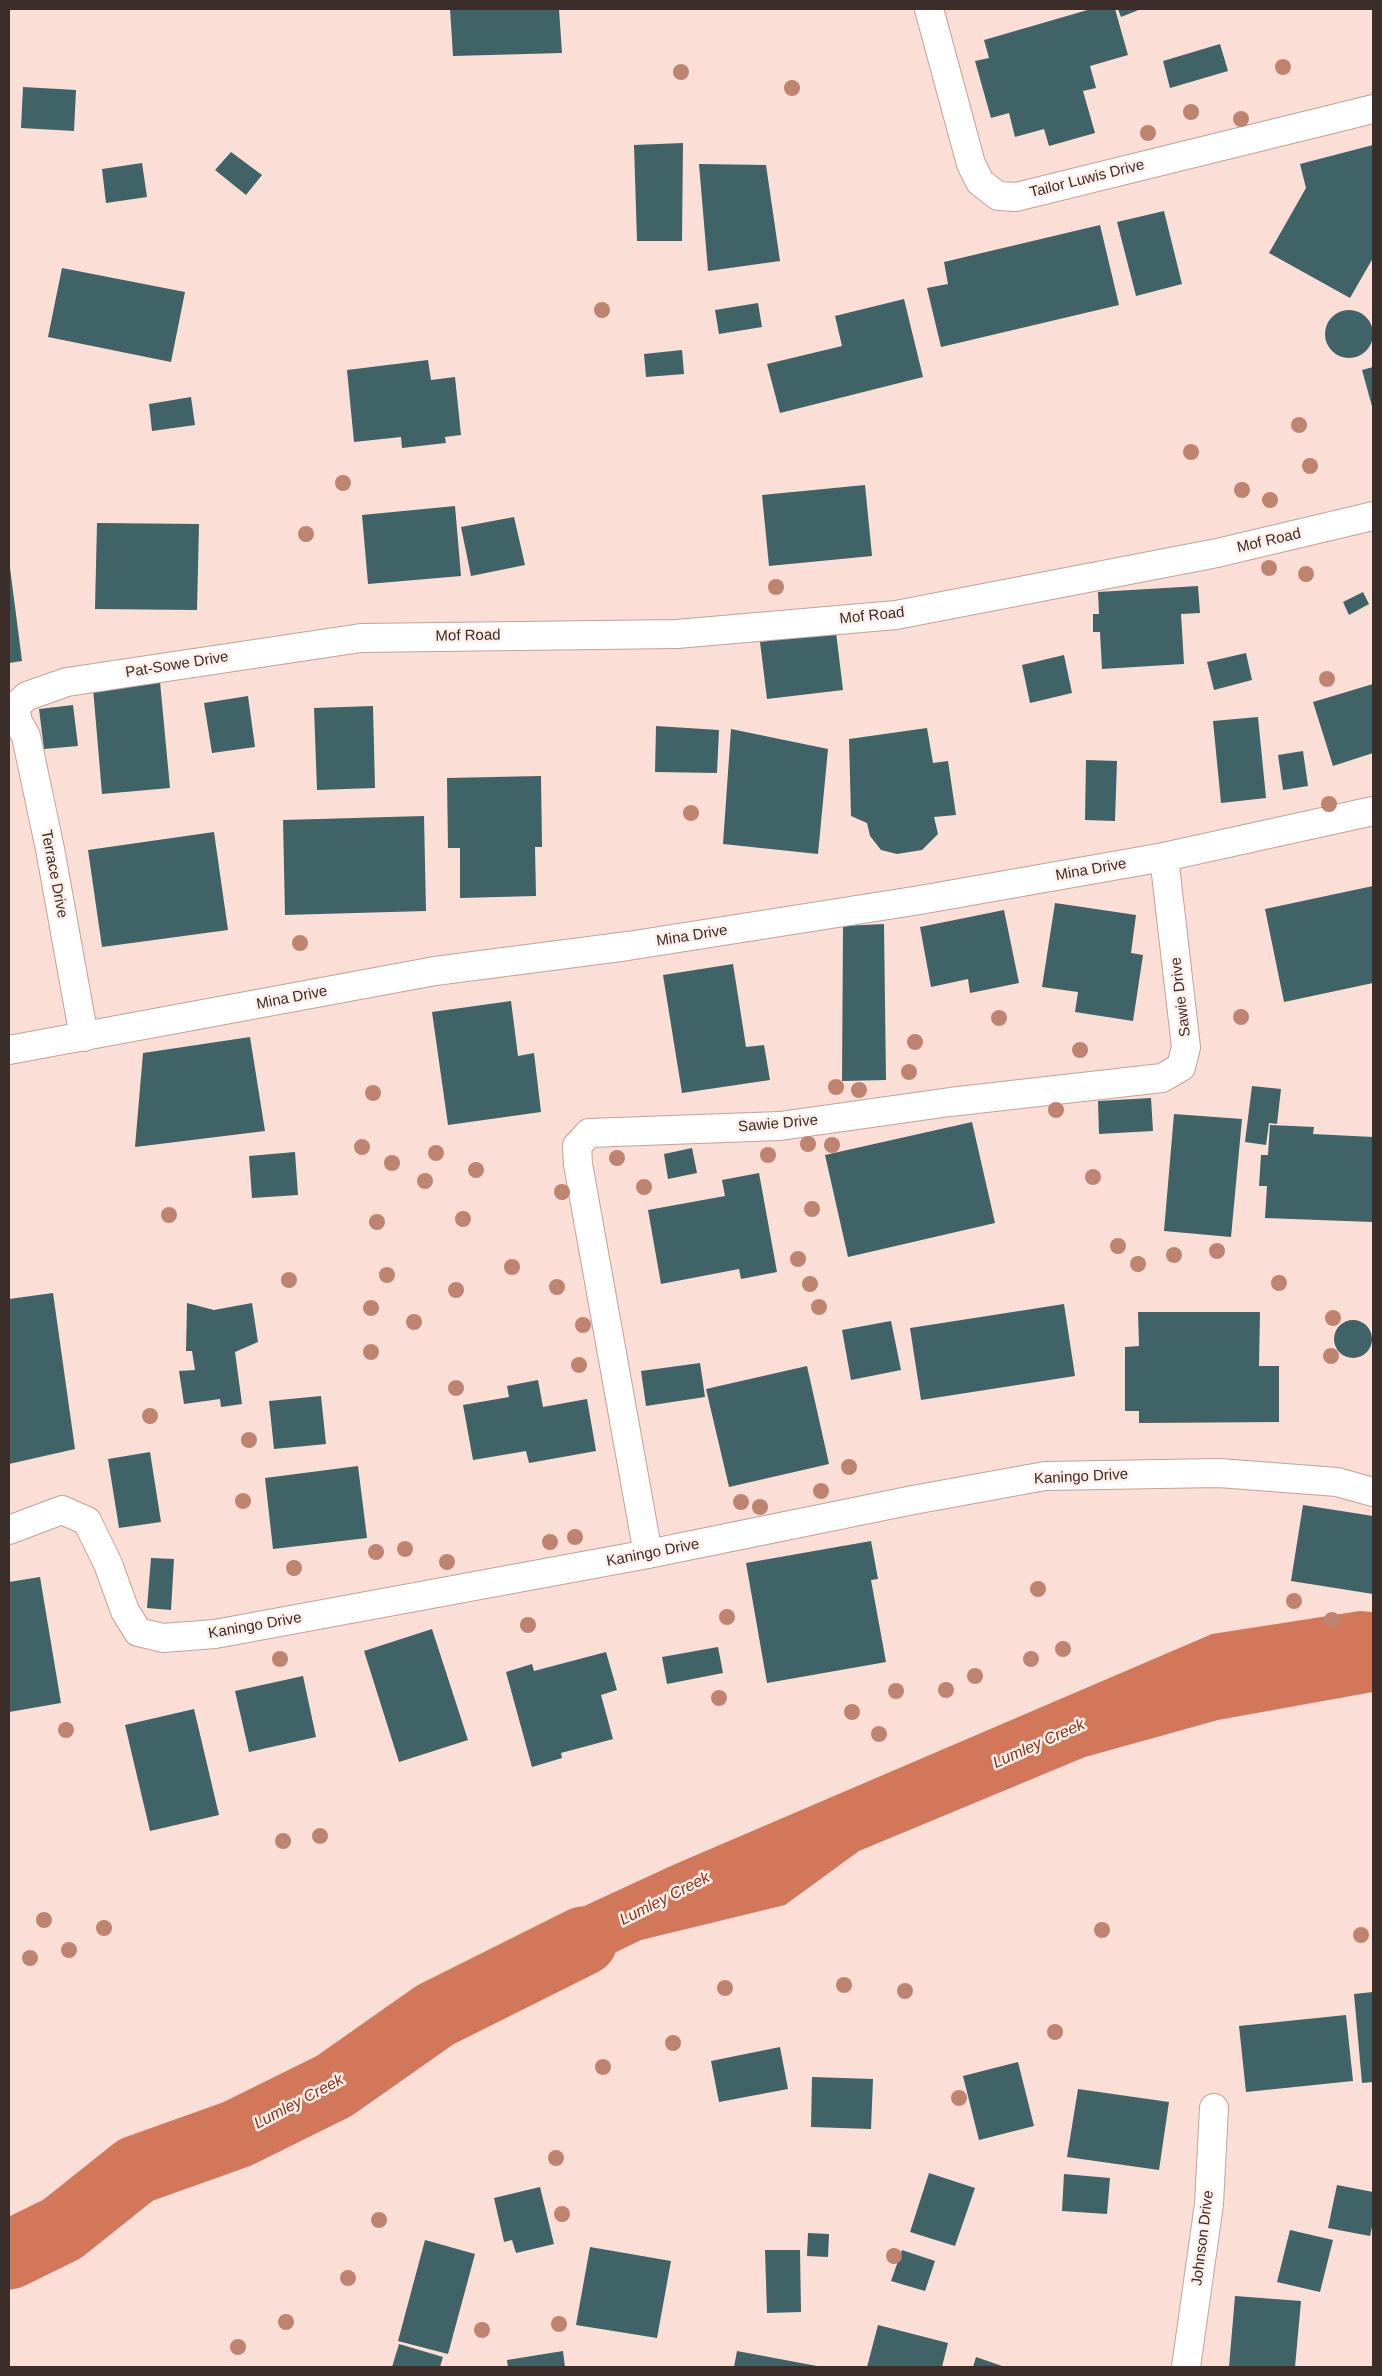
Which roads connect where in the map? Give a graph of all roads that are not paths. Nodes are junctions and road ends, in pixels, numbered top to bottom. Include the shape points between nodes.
1 (929, 9) edge
2 (1373, 109) edge
3 (1373, 516) edge
4 (361, 638) joint
5 (13, 721) edge
6 (1373, 811) edge
7 (1164, 857) junction
8 (84, 1037) junction
9 (9, 1050) edge
10 (1373, 1492) edge
11 (9, 1530) edge
12 (648, 1554) junction
13 (1214, 2108) dead end
14 (1186, 2367) edge

1 - 2 street, Tailor Luwis Drive via 971,164 980,182 998,196 1016,197
3 - 4 street, Mof Road via 1218,553 896,614 677,634
4 - 5 street, Pat-Sowe Drive via 67,682 27,696 15,707
5 - 8 street, Terrace Drive via 26,736
6 - 7 street, Mina Drive
7 - 8 street, Mina Drive via 638,945 435,971
7 - 12 street, Sawie Drive via 1186,1047 1181,1067 1162,1078 950,1102 780,1126 590,1132 577,1146
8 - 9 street, Mina Drive
10 - 12 street, Kaningo Drive via 1337,1482 1219,1474 1045,1476
11 - 12 street, Kaningo Drive via 62,1510 86,1521 108,1564 125,1611 138,1632 163,1638 215,1634
13 - 14 street, Johnson Drive via 1209,2204

